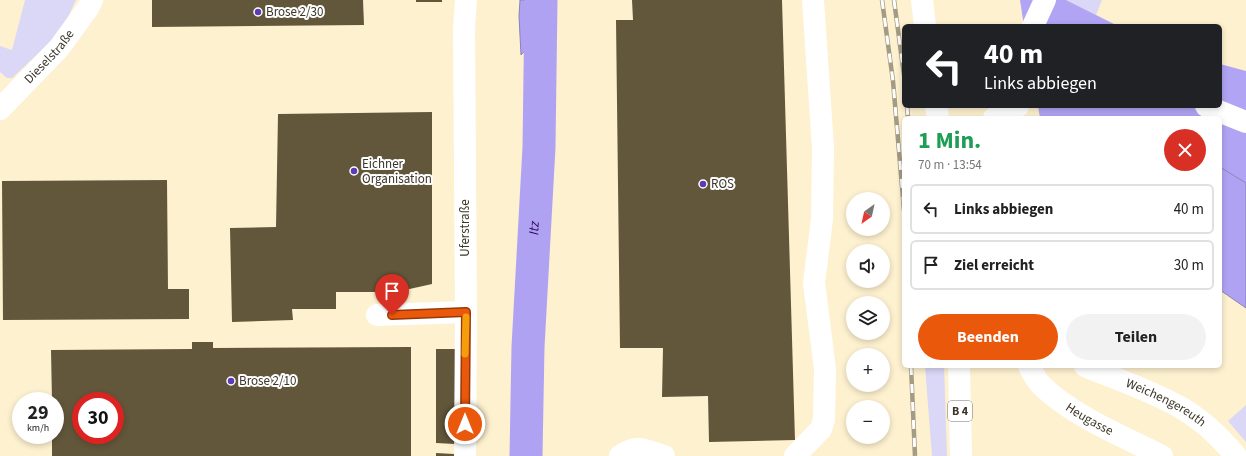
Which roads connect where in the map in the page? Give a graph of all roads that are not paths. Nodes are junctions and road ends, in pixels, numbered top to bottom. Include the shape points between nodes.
1 (92, 0) edge
2 (466, 0) edge
3 (813, 0) edge
4 (922, 0) edge
5 (1045, 0) edge
6 (925, 24) edge
7 (1034, 24) edge
8 (1211, 108) edge
9 (0, 109) edge
10 (1014, 109) edge
11 (998, 116) edge
12 (1246, 122) edge
13 (466, 312) junction
14 (377, 315) dead end
15 (959, 368) edge
16 (1030, 368) edge
17 (1090, 368) edge
18 (465, 456) edge
19 (620, 456) edge
20 (664, 456) edge
21 (795, 456) edge
22 (961, 456) edge
23 (1162, 456) edge
24 (1236, 456) edge

1 - 9 street, Dieselstraße via 59,48
2 - 13 street, Uferstraße
3 - 21 street via 823,148 822,219 814,283 825,369 824,420 821,429
4 - 6 street
5 - 7 street
8 - 12 street
10 - 11 street
13 - 14 street
13 - 18 street, Uferstraße
15 - 22 street, B 4
16 - 23 street, Heugasse via 1039,383 1079,414
17 - 24 street, Weichengereuth via 1179,407 1212,431
19 - 20 street via 637,448

